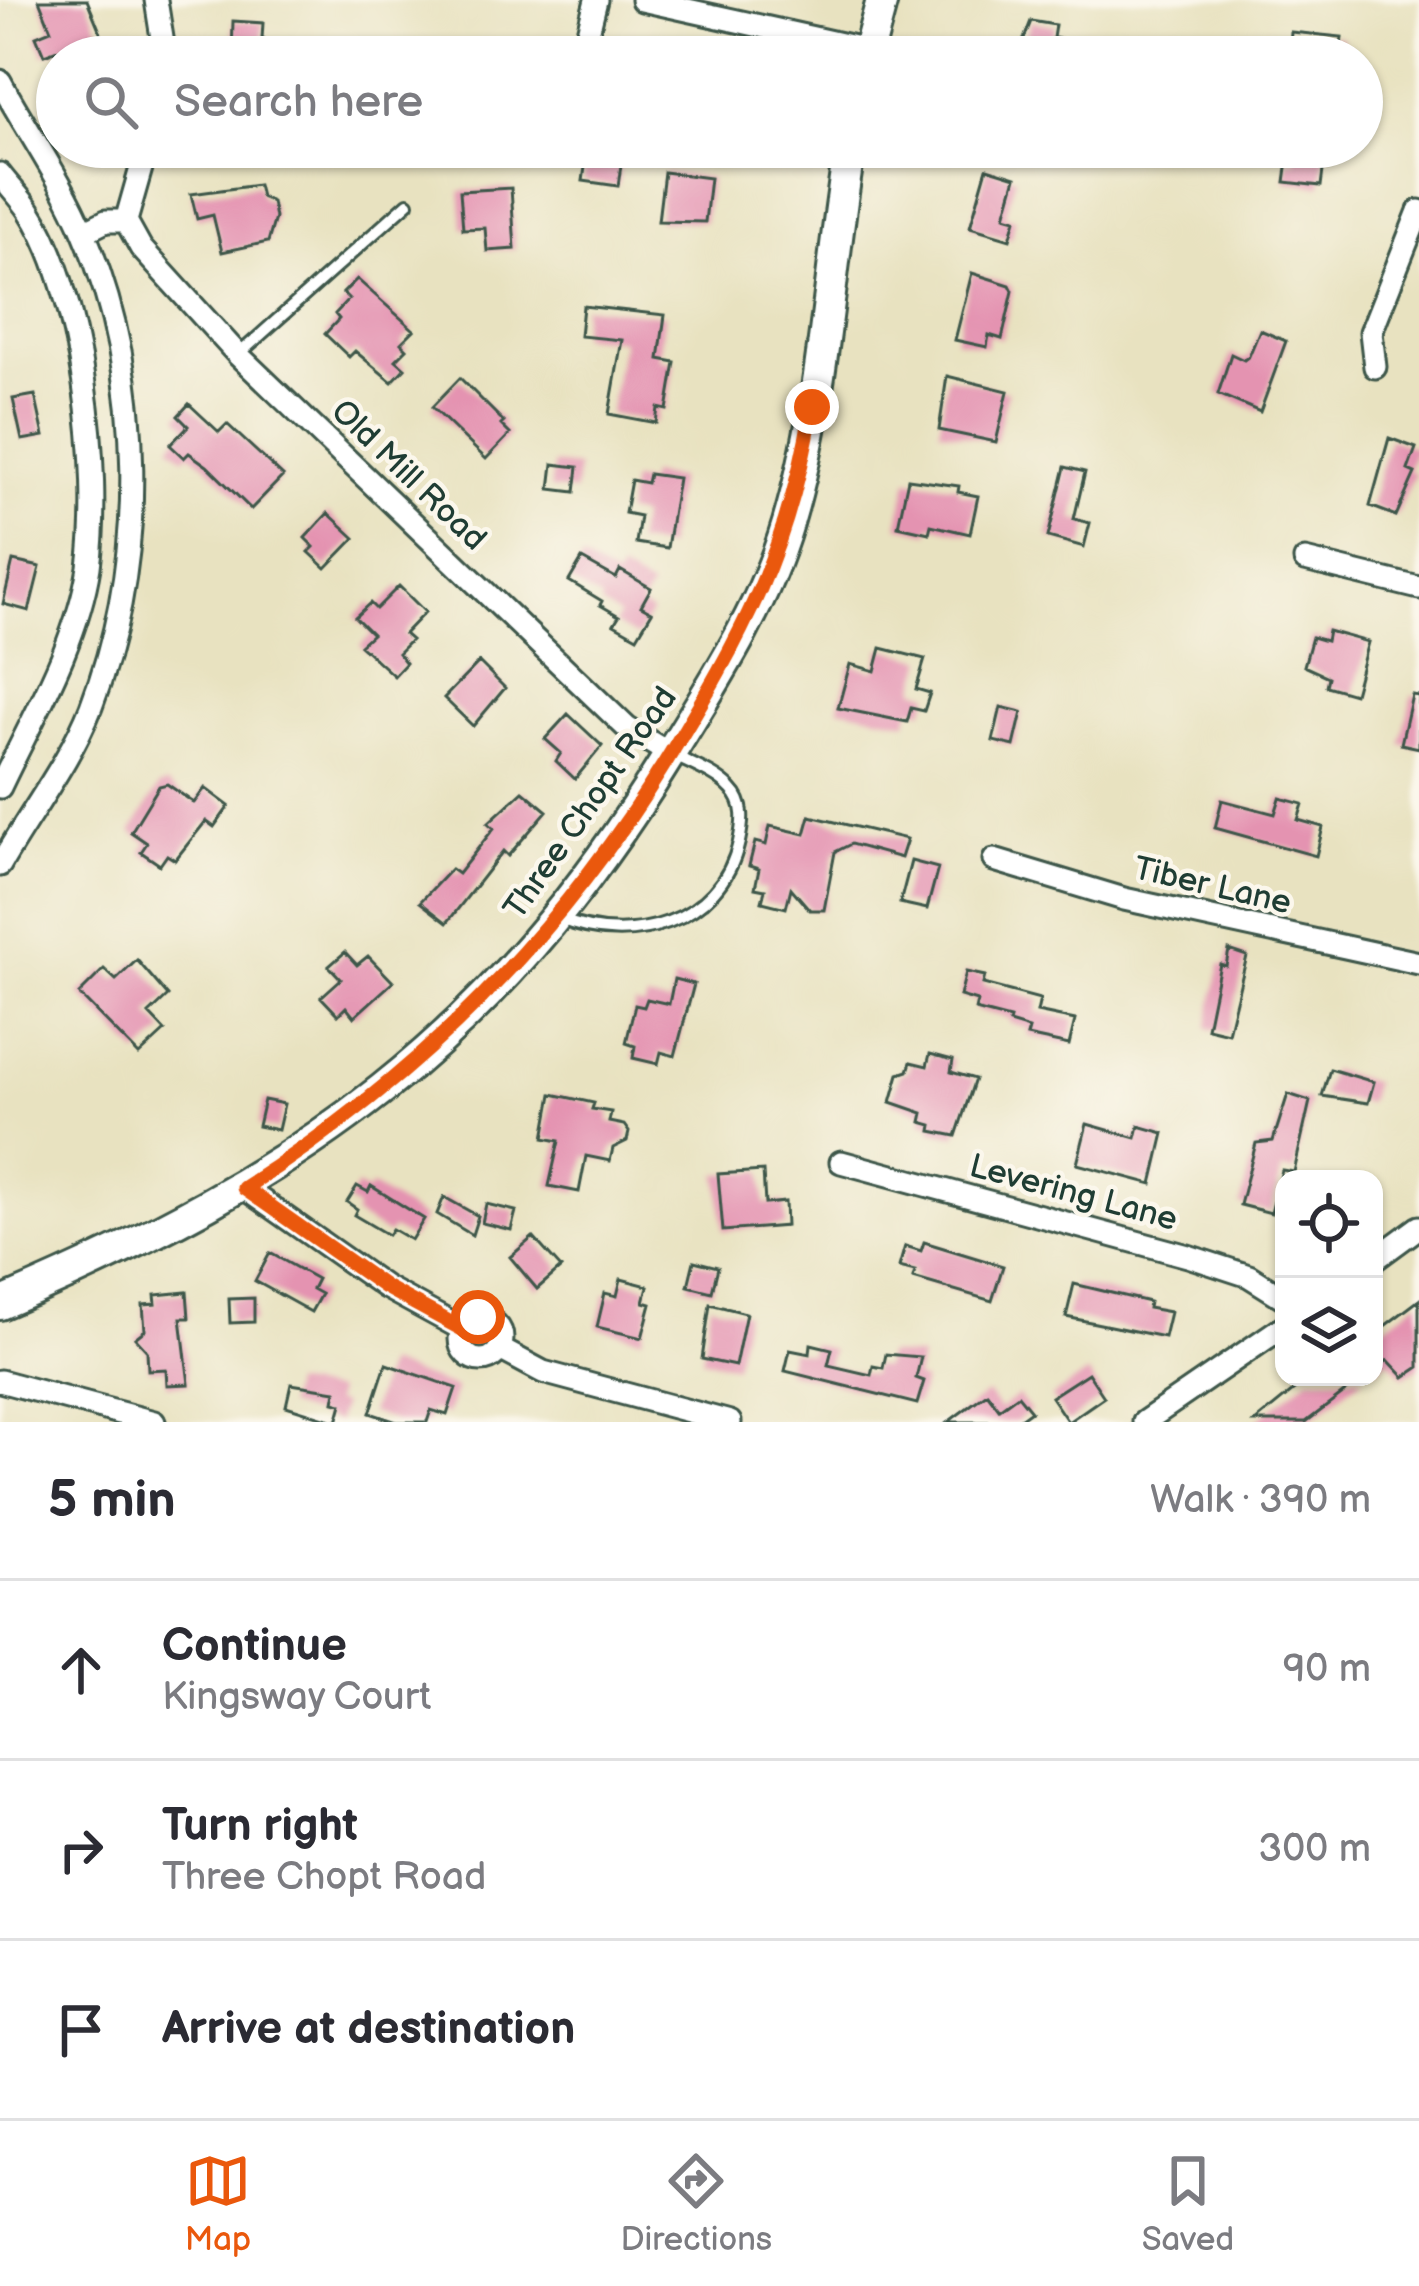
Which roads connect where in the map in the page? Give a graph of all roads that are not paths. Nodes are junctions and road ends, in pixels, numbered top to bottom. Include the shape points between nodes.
1 (156, 0) edge
2 (596, 0) edge
3 (642, 0) edge
4 (882, 0) edge
5 (162, 36) edge
6 (587, 36) edge
7 (793, 36) edge
8 (873, 36) edge
9 (0, 81) edge
10 (36, 145) edge
11 (49, 168) edge
12 (141, 168) edge
13 (847, 168) edge
14 (0, 174) edge
15 (62, 192) junction
16 (408, 203) dead end
17 (30, 211) junction
18 (1419, 211) edge
19 (126, 221) junction
20 (84, 232) junction
21 (238, 355) junction
22 (1375, 368) dead end
23 (1305, 560) dead end
24 (1419, 588) edge
25 (670, 754) junction
26 (0, 787) edge
27 (994, 860) dead end
28 (0, 865) edge
29 (556, 917) junction
30 (1419, 963) edge
31 (841, 1162) dead end
32 (244, 1188) junction
33 (1419, 1227) edge
34 (1383, 1253) edge
35 (1275, 1292) edge
36 (0, 1304) edge
37 (1275, 1332) edge
38 (0, 1381) edge
39 (154, 1422) edge
40 (730, 1422) edge
41 (1144, 1422) edge

1 - 5 street
2 - 6 street
3 - 7 street
4 - 8 main road
9 - 10 street
11 - 15 street
12 - 19 street
13 - 25 main road, Three Chopt Road via 788,524 750,618
14 - 17 street
15 - 17 street
15 - 20 street
16 - 21 lane
17 - 26 street via 69,313 91,530 70,635
18 - 22 street via 1371,332
19 - 20 street
19 - 21 street, Old Mill Road
20 - 28 street via 122,374 131,489 126,559 90,711
21 - 25 street, Old Mill Road via 627,728
23 - 24 street
25 - 29 main road, Three Chopt Road
25 - 29 lane via 740,802 736,856 722,885 683,915 638,932
27 - 30 street, Tiber Lane via 1124,898
29 - 32 main road, Three Chopt Road via 404,1074
31 - 35 street, Levering Lane via 1188,1256
32 - 36 main road, Three Chopt Road
32 - 40 street via 385,1287 462,1329 478,1317 491,1320 500,1348 543,1372
33 - 34 street
37 - 41 street
38 - 39 street

